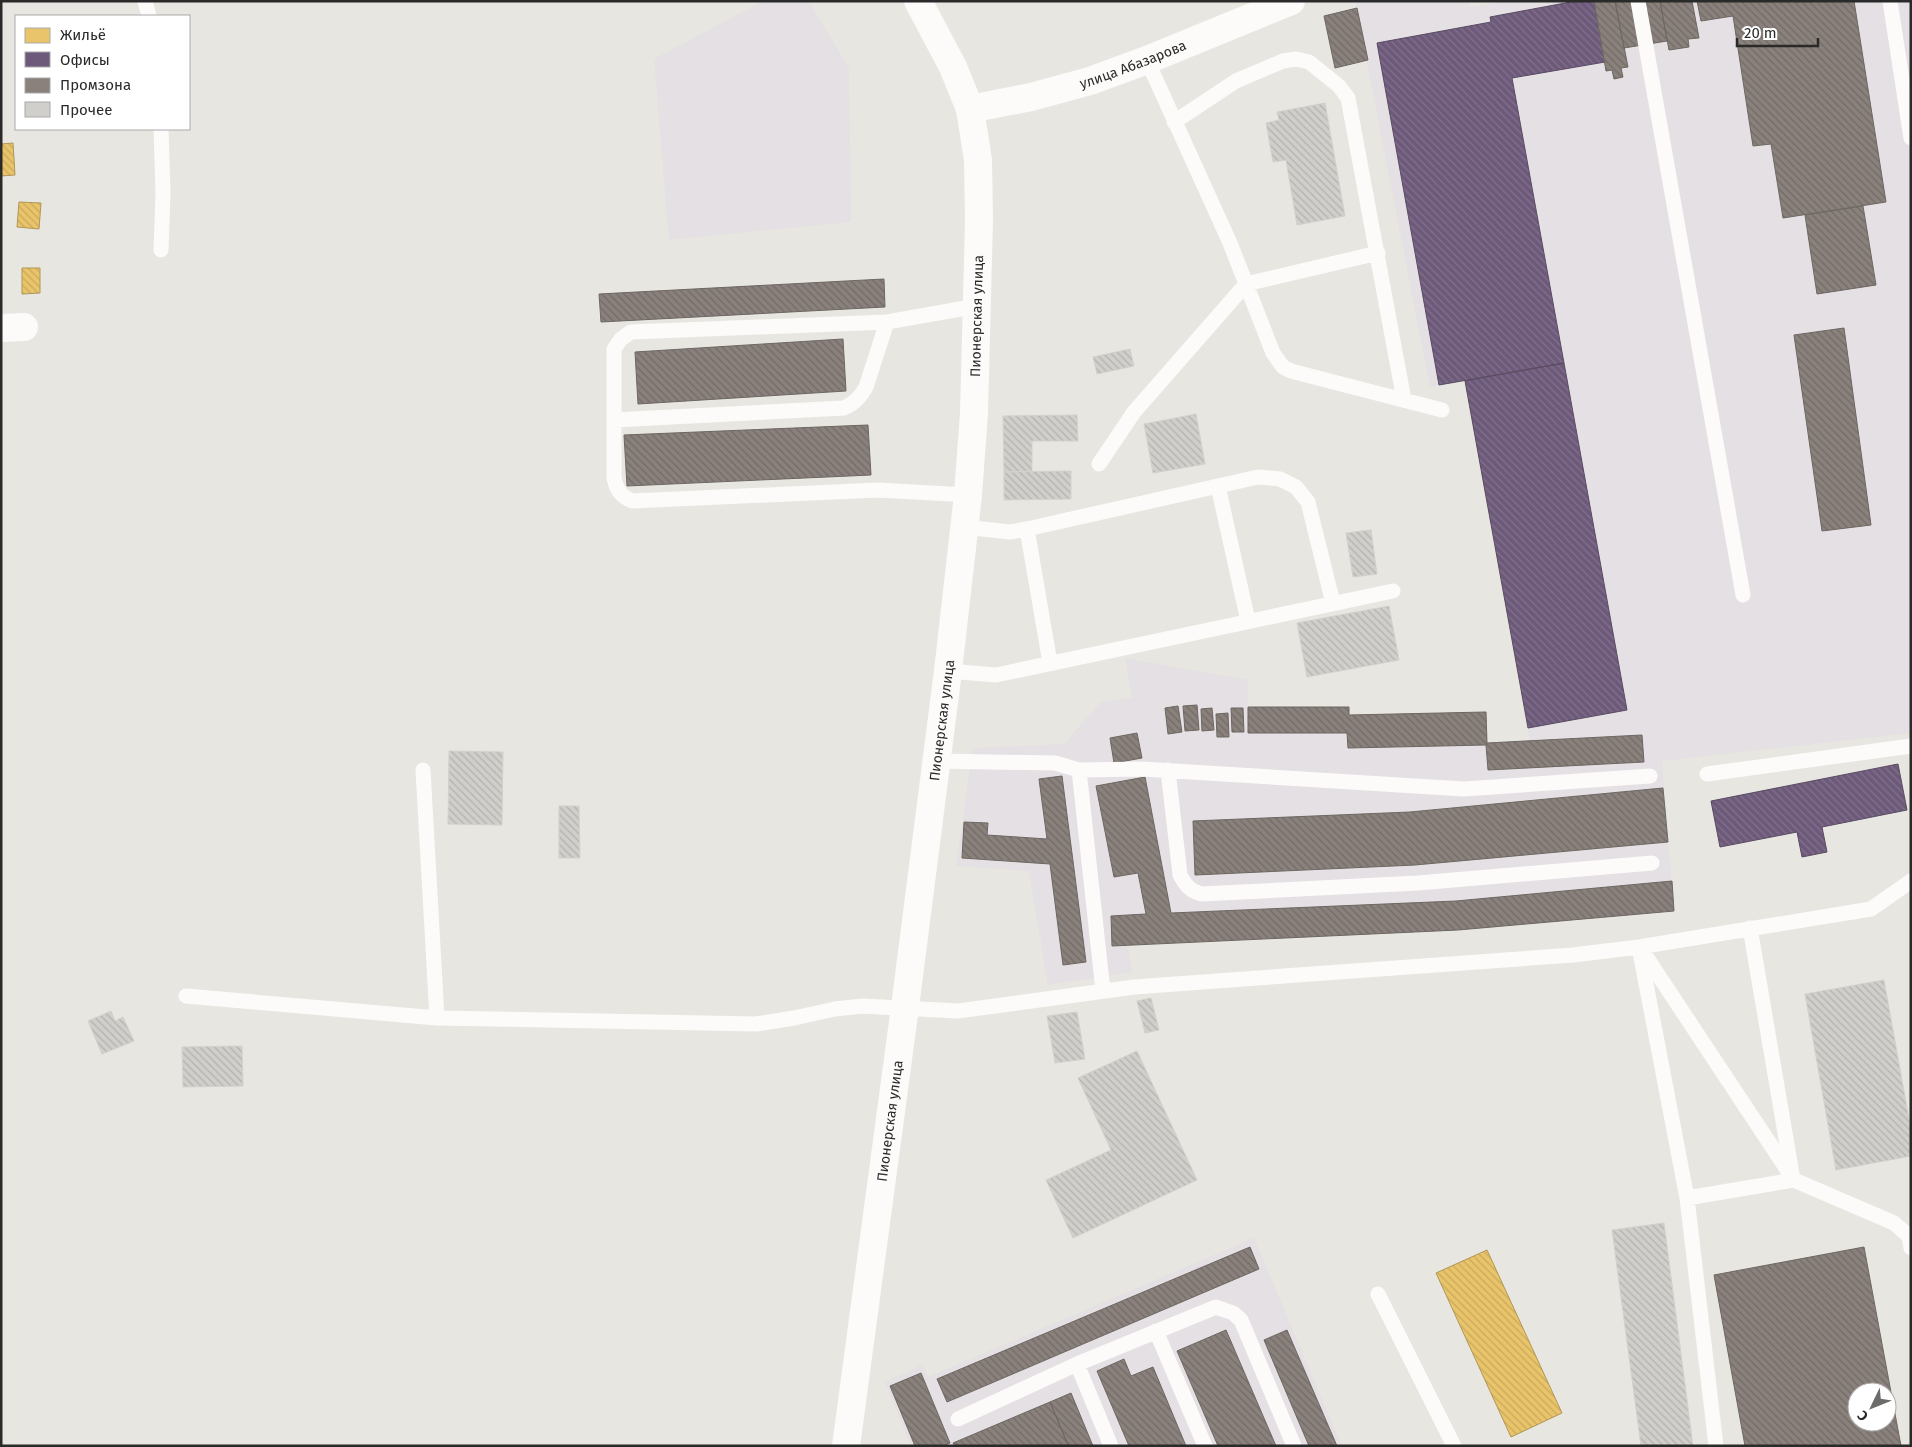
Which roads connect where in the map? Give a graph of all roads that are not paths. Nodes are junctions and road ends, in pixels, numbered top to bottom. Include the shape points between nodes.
1 (144, 1) edge
2 (918, 1) edge
3 (1291, 1) edge
4 (1638, 1) edge
5 (1890, 1) edge
6 (149, 15) edge
7 (1147, 60) junction
8 (970, 109) junction
9 (1174, 122) junction
10 (160, 130) edge
11 (1911, 138) edge
12 (162, 250) dead end
13 (1378, 253) junction
14 (1246, 284) junction
15 (977, 306) junction
16 (887, 322) junction
17 (1404, 400) junction
18 (1442, 410) dead end
19 (614, 420) junction
20 (1099, 464) dead end
21 (1218, 486) junction
22 (968, 495) junction
23 (964, 527) junction
24 (1027, 529) junction
25 (1393, 591) dead end
26 (1743, 595) dead end
27 (1333, 604) junction
28 (1248, 621) junction
29 (1050, 663) junction
30 (948, 671) junction
31 (1911, 746) edge
32 (936, 761) junction
33 (423, 770) dead end
34 (1079, 770) junction
35 (1168, 770) junction
36 (1707, 774) dead end
37 (1650, 776) dead end
38 (1652, 863) dead end
39 (1911, 881) edge
40 (1750, 928) junction
41 (1639, 947) junction
42 (1103, 991) junction
43 (186, 996) dead end
44 (905, 1007) junction
45 (437, 1018) junction
46 (1794, 1180) junction
47 (1687, 1198) junction
48 (1911, 1248) edge
49 (1378, 1294) dead end
50 (1156, 1331) junction
51 (1077, 1364) junction
52 (958, 1419) dead end
53 (846, 1446) edge
54 (1111, 1446) edge
55 (1205, 1446) edge
56 (1294, 1446) edge
57 (1454, 1446) edge
58 (1716, 1446) edge

1 - 6 lane
2 - 8 street, Пионерская улица
3 - 7 street, улица Абазарова
4 - 26 lane
5 - 11 lane
7 - 8 street, улица Абазарова via 1031,98
7 - 9 lane
8 - 15 street, Пионерская улица via 978,160
9 - 13 lane via 1236,81 1283,61 1309,62 1339,86 1348,98
9 - 14 lane
10 - 12 lane
13 - 14 lane
13 - 17 lane
14 - 17 lane via 1273,353 1283,367
14 - 20 lane via 1134,412
15 - 16 lane
15 - 22 street, Пионерская улица
16 - 19 lane via 866,387 861,396 844,408
16 - 19 lane via 631,332 614,349
17 - 18 lane
19 - 22 lane via 616,488 632,501 878,490
21 - 24 lane
21 - 27 lane via 1258,477 1280,479 1296,487 1308,502
21 - 28 lane
22 - 23 street, Пионерская улица
23 - 24 lane via 1010,532
23 - 30 street, Пионерская улица
24 - 29 lane
25 - 27 lane
27 - 28 lane
28 - 29 lane
29 - 30 lane via 996,675
30 - 32 street, Пионерская улица
31 - 36 lane
32 - 34 lane via 1055,763
32 - 44 street, Пионерская улица
33 - 45 lane
34 - 35 lane
34 - 42 lane
35 - 37 lane via 1464,789
35 - 38 lane via 1180,875 1185,885 1202,894 1418,883
39 - 40 lane via 1871,909
40 - 41 lane
40 - 46 lane
41 - 42 lane via 1573,955
41 - 46 lane
41 - 47 lane
42 - 44 lane via 958,1011
43 - 45 lane
44 - 45 lane via 834,1009 756,1024
44 - 53 street, Пионерская улица
46 - 47 lane
46 - 48 lane via 1894,1223 1908,1236
47 - 58 lane
49 - 57 lane
50 - 51 lane
50 - 55 lane
50 - 56 lane via 1216,1307 1233,1313 1241,1320
51 - 52 lane
51 - 54 lane

